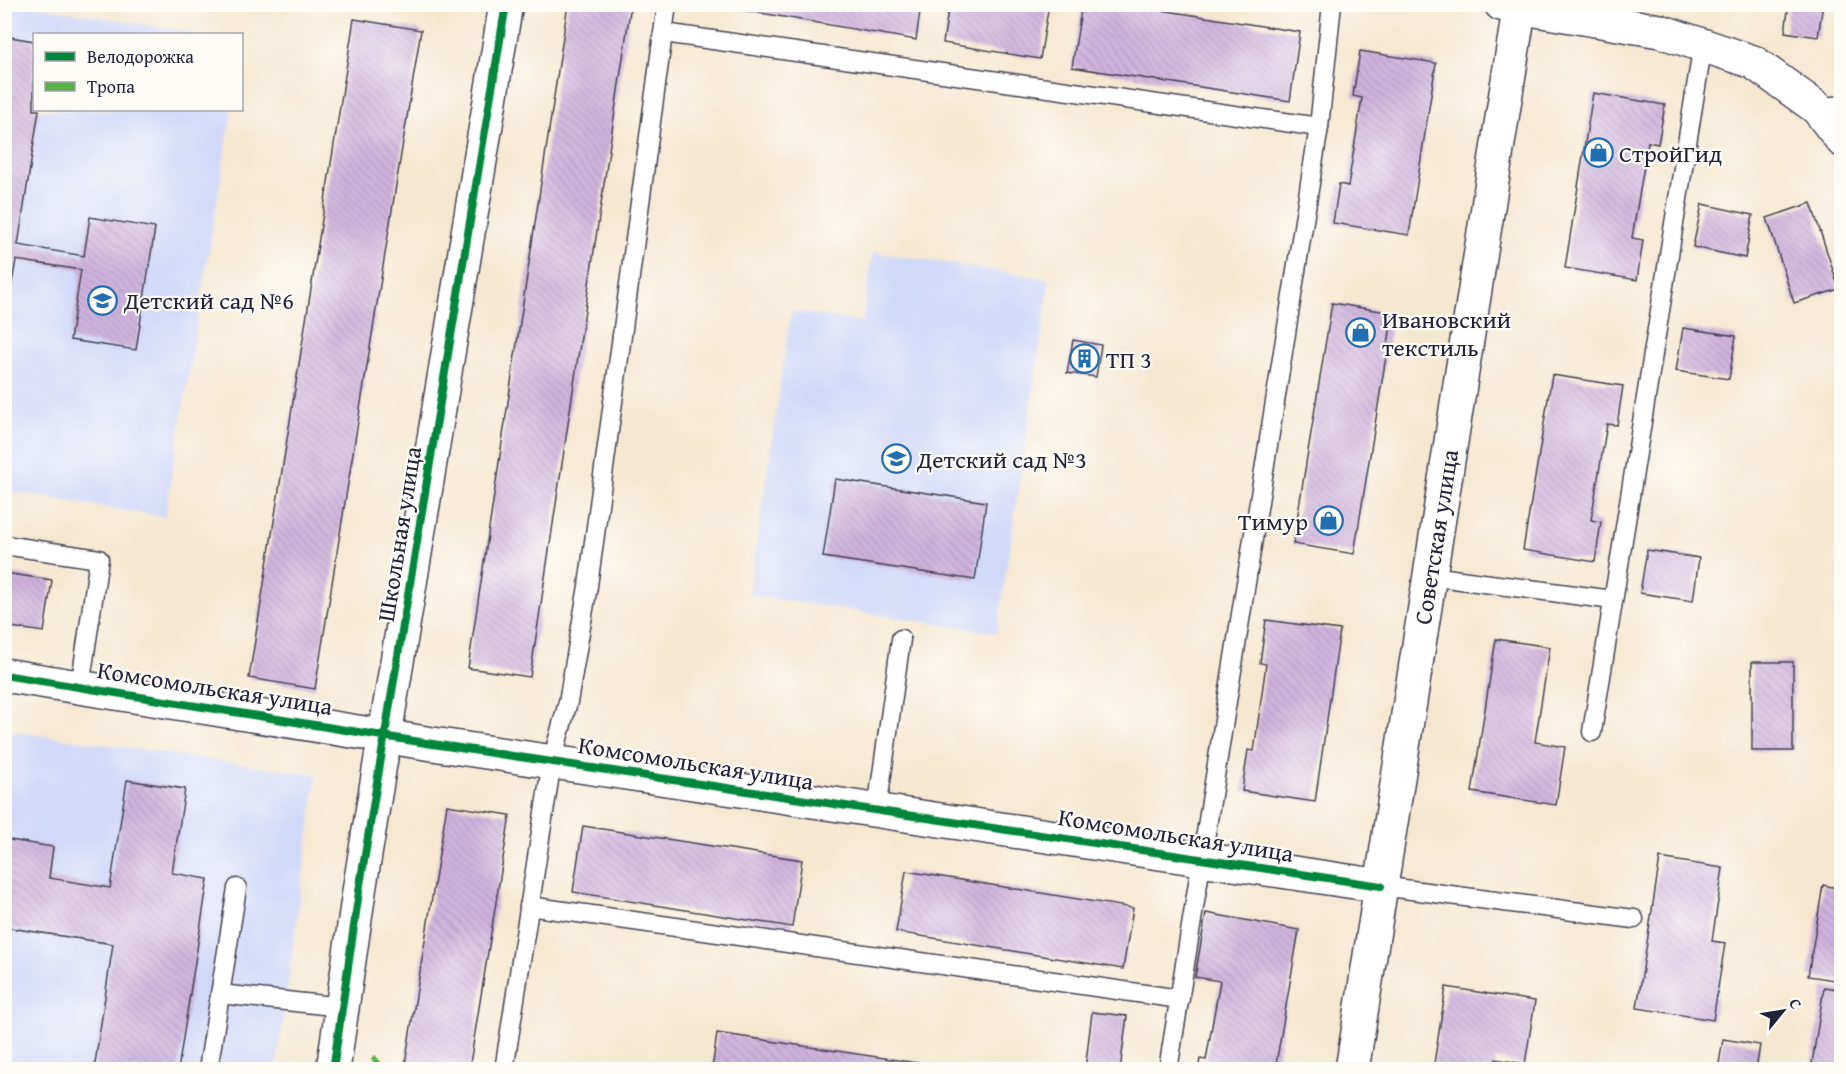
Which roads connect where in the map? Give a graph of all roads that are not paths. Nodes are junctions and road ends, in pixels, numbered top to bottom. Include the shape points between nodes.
1 (506, 4) edge
2 (667, 4) edge
3 (1332, 4) edge
4 (1513, 6) edge
5 (664, 33) junction
6 (1703, 44) junction
7 (1829, 106) edge
8 (1319, 127) junction
9 (1842, 140) edge
10 (4, 545) edge
11 (1430, 576) junction
12 (1613, 600) junction
13 (901, 639) dead end
14 (4, 675) edge
15 (80, 687) junction
16 (1592, 732) dead end
17 (386, 735) junction
18 (552, 761) junction
19 (877, 810) junction
20 (1203, 859) junction
21 (1381, 886) junction
22 (237, 888) dead end
23 (529, 906) junction
24 (1634, 919) dead end
25 (220, 994) junction
26 (1180, 999) junction
27 (342, 1007) junction
28 (208, 1070) edge
29 (333, 1070) edge
30 (504, 1070) edge
31 (1168, 1070) edge
32 (1352, 1070) edge

1 - 17 street, Школьная улица
2 - 5 lane
3 - 8 lane
4 - 6 street via 1660,31
4 - 11 street, Советская улица
5 - 8 lane
5 - 18 lane via 588,586 568,702
6 - 7 street via 1753,62
6 - 12 lane
7 - 9 street
8 - 20 lane
10 - 15 lane via 99,559
11 - 12 lane
11 - 21 street, Советская улица
12 - 16 lane
13 - 19 lane
14 - 15 street, Комсомольская улица
15 - 17 street, Комсомольская улица
17 - 18 street, Комсомольская улица
17 - 27 street, Школьная улица
18 - 19 street, Комсомольская улица
18 - 23 lane
19 - 20 street, Комсомольская улица
20 - 21 street, Комсомольская улица
20 - 26 lane
21 - 24 lane
21 - 32 street, Советская улица
22 - 25 lane
23 - 26 lane
23 - 30 lane
25 - 27 lane
25 - 28 lane
26 - 31 lane
27 - 29 street, Школьная улица

